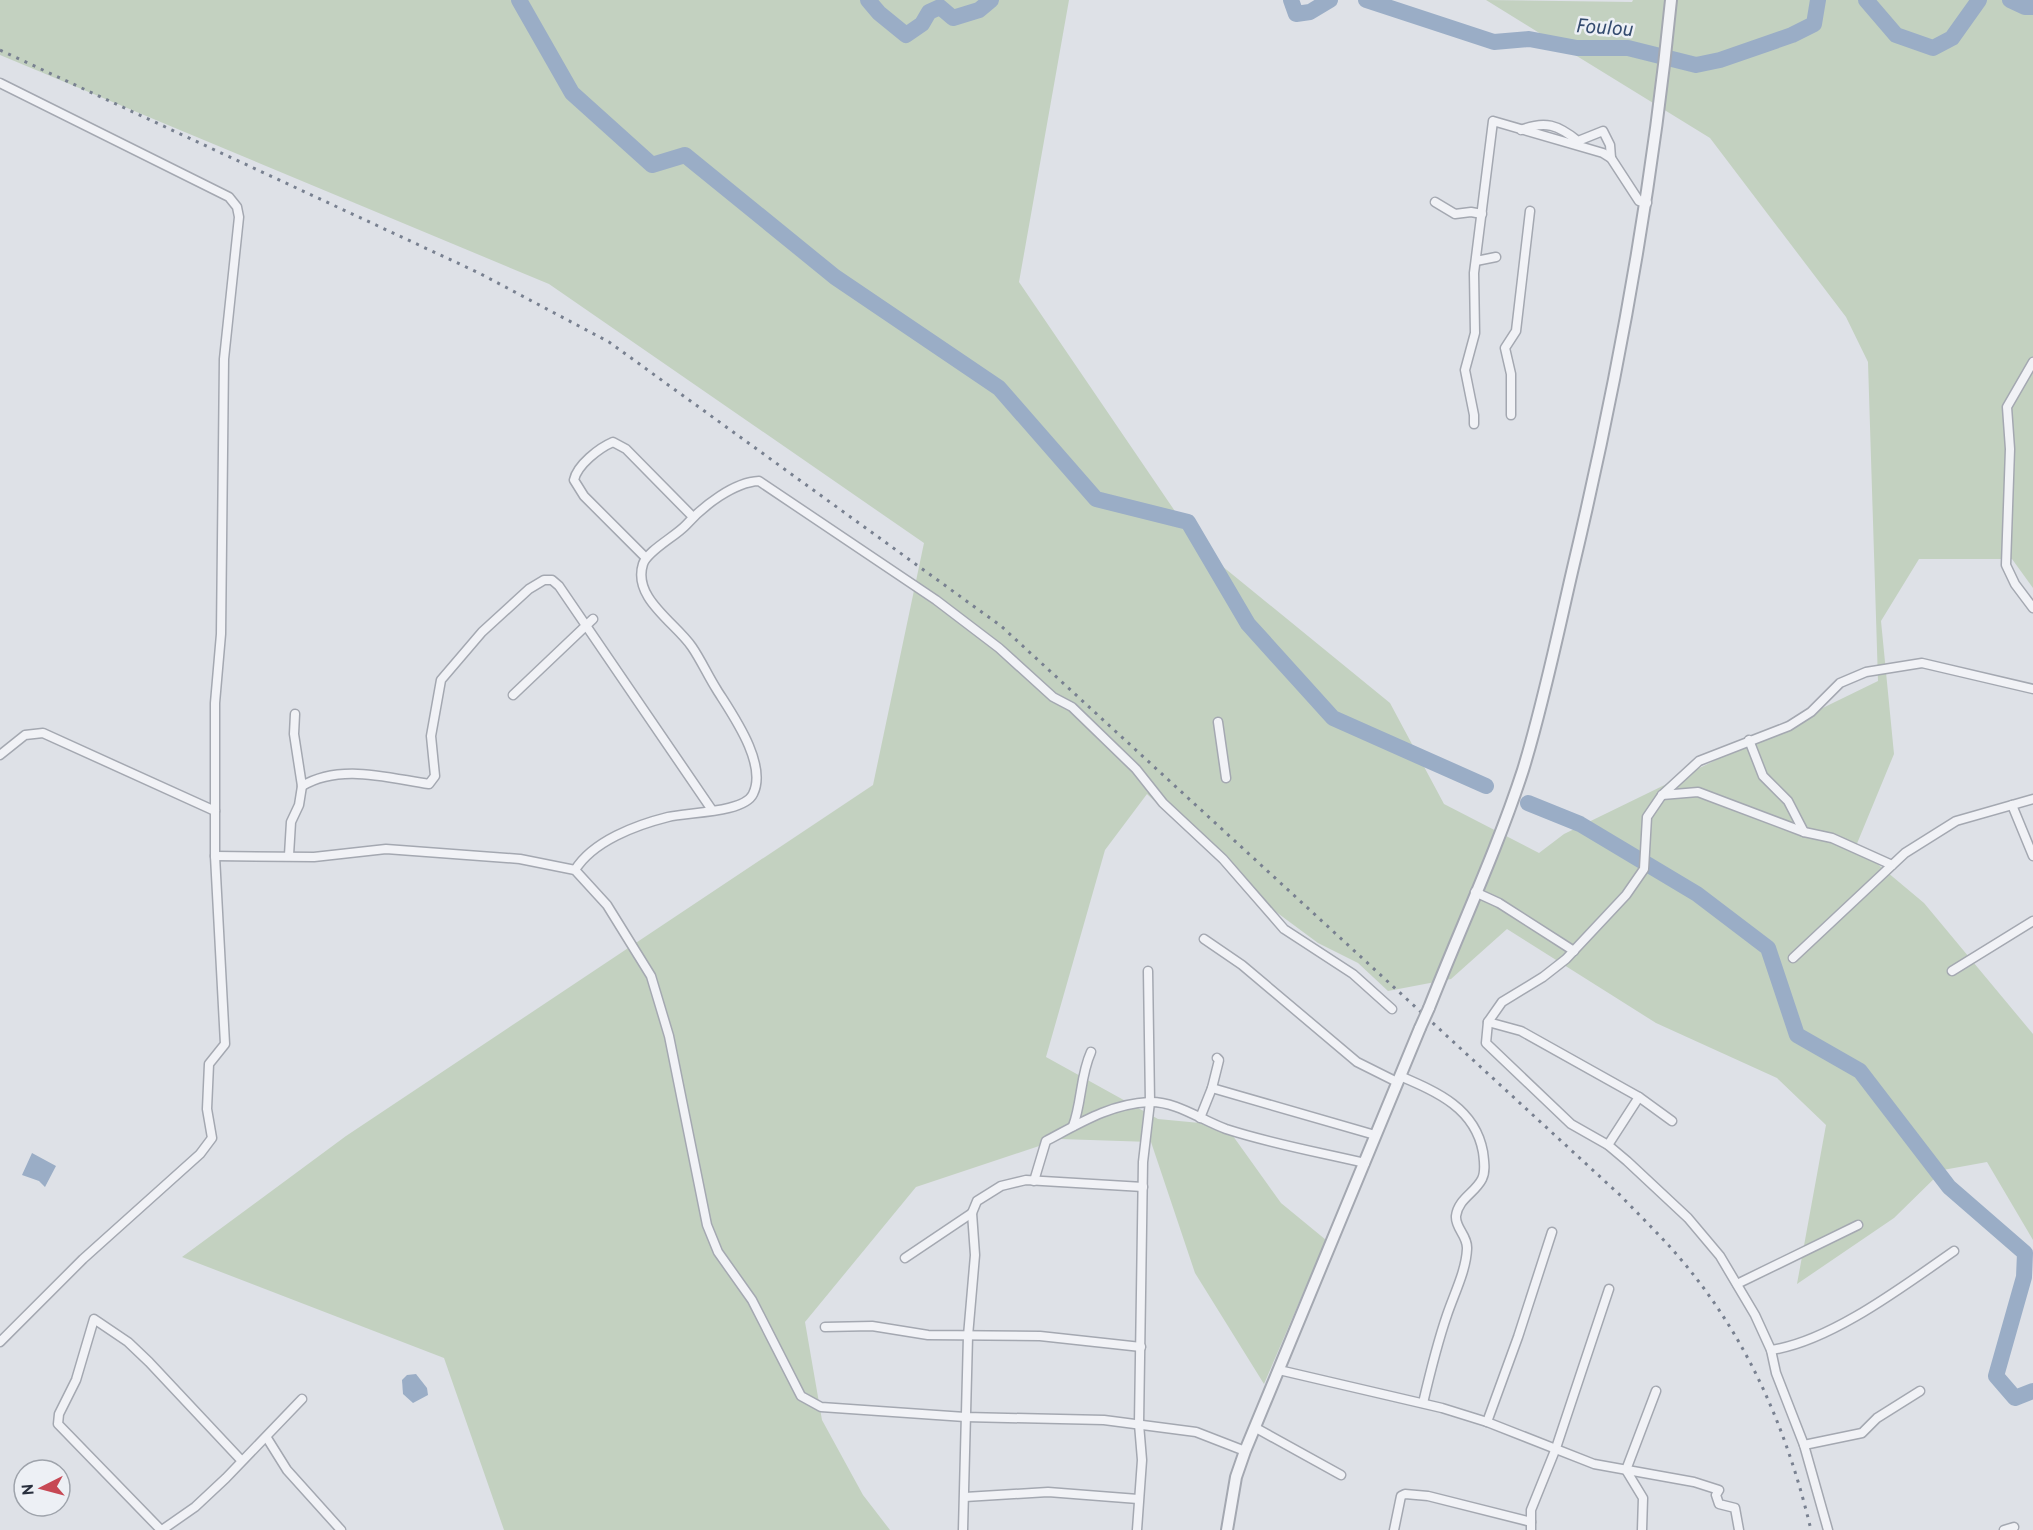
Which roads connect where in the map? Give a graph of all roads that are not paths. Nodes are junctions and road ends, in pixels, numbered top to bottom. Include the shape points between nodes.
1 (1671, 0) edge
2 (0, 83) edge
3 (1521, 130) junction
4 (1611, 158) junction
5 (1435, 202) dead end
6 (1647, 203) junction
7 (1530, 212) dead end
8 (1482, 214) junction
9 (1496, 256) dead end
10 (1476, 261) junction
11 (2033, 362) edge
12 (1511, 416) dead end
13 (1474, 424) dead end
14 (693, 517) junction
15 (646, 558) junction
16 (2033, 608) edge
17 (592, 619) dead end
18 (585, 626) junction
19 (2033, 689) edge
20 (513, 695) dead end
21 (295, 714) dead end
22 (1218, 722) dead end
23 (1749, 740) junction
24 (0, 755) edge
25 (1226, 778) dead end
26 (302, 786) junction
27 (1662, 795) junction
28 (2033, 799) edge
29 (2012, 805) junction
30 (712, 810) junction
31 (214, 811) junction
32 (1804, 832) junction
33 (289, 855) junction
34 (215, 856) junction
35 (2033, 856) edge
36 (1892, 865) junction
37 (575, 870) junction
38 (1475, 892) junction
39 (2033, 921) edge
40 (1204, 939) dead end
41 (1574, 951) junction
42 (1793, 958) dead end
43 (1148, 971) dead end
44 (1952, 971) dead end
45 (1392, 1009) dead end
46 (1488, 1022) junction
47 (1091, 1052) dead end
48 (1217, 1058) dead end
49 (1399, 1079) junction
50 (1212, 1088) junction
51 (1639, 1097) junction
52 (1150, 1102) junction
53 (1200, 1118) junction
54 (1672, 1121) dead end
55 (1073, 1126) junction
56 (1375, 1135) junction
57 (1608, 1145) junction
58 (1365, 1163) junction
59 (1034, 1181) junction
60 (1143, 1187) junction
61 (972, 1213) junction
62 (1858, 1225) dead end
63 (1552, 1232) dead end
64 (1954, 1251) dead end
65 (905, 1258) dead end
66 (1737, 1284) junction
67 (1609, 1289) dead end
68 (825, 1327) dead end
69 (968, 1336) junction
70 (1, 1339) edge
71 (1141, 1347) junction
72 (1771, 1350) junction
73 (1279, 1370) junction
74 (1656, 1391) dead end
75 (1920, 1392) dead end
76 (302, 1399) dead end
77 (1423, 1403) junction
78 (965, 1417) junction
79 (1487, 1422) junction
80 (1139, 1424) junction
81 (1256, 1428) junction
82 (267, 1438) junction
83 (1804, 1445) junction
84 (1556, 1448) junction
85 (1245, 1450) junction
86 (241, 1460) junction
87 (1626, 1470) junction
88 (1341, 1475) dead end
89 (965, 1497) junction
90 (1138, 1499) junction
91 (1531, 1526) edge
92 (2014, 1527) dead end
93 (161, 1530) edge
94 (341, 1530) edge
95 (963, 1530) edge
96 (1137, 1530) edge
97 (1227, 1530) edge
98 (1394, 1530) edge
99 (1642, 1530) edge
100 (1738, 1530) edge
101 (1828, 1530) edge
102 (2004, 1530) edge

1 - 6 street
2 - 31 street via 229,197 237,207 224,359 221,634
3 - 4 street
3 - 4 street via 1551,123 1578,141 1603,131 1610,144
3 - 8 street via 1493,121
4 - 6 street via 1640,201
5 - 8 street via 1455,214
6 - 38 street via 1593,484 1562,616 1524,766
7 - 12 street via 1516,331 1505,348 1511,374
8 - 10 street
9 - 10 street
10 - 13 street via 1475,333 1465,370
11 - 16 street via 2007,407 2010,448 2006,565
14 - 15 street
14 - 15 street via 626,449 613,442 603,446 576,472 574,480 584,496
14 - 45 street via 746,482 759,482 936,600 999,648 1053,697 1072,707 1222,859 1284,929 1353,974
15 - 30 street via 642,583 667,619 691,644 735,716 755,768 751,799 735,807
17 - 18 street
18 - 20 street
18 - 26 street via 559,586 544,580 482,632 441,680 431,736 435,776 429,784 385,775 329,775
18 - 30 street
19 - 23 street via 1922,663 1866,672 1840,683 1811,712 1790,726
21 - 26 street
22 - 25 street
23 - 27 street via 1699,761
23 - 32 street via 1763,776 1788,801
24 - 31 street via 25,735 43,733
26 - 33 street via 291,822
27 - 32 street via 1698,792
27 - 41 street via 1645,825 1644,869 1626,895
28 - 29 street
29 - 35 street
29 - 36 street via 1956,821
30 - 37 street via 641,826 590,850
31 - 34 street
32 - 36 street via 1832,838
33 - 34 street
33 - 37 street via 432,850 520,859
34 - 70 street via 225,1044 209,1064 207,1109 212,1138 182,1171 48,1291
36 - 42 street
37 - 78 street via 607,905 651,976 669,1036 707,1225 718,1252 752,1300 801,1395 821,1407
38 - 41 street
38 - 49 street, bridge
39 - 44 street
40 - 49 street via 1242,965 1357,1062
41 - 46 street via 1543,977 1508,996
43 - 52 street
46 - 51 street via 1521,1031
46 - 57 street via 1486,1043 1571,1124
47 - 55 street via 1084,1066 1079,1110
48 - 50 street
49 - 56 street
49 - 77 street via 1439,1093 1464,1113 1477,1133 1485,1162 1483,1178 1456,1213 1466,1238 1466,1260 1435,1351
50 - 53 street
50 - 56 street
51 - 54 street
51 - 57 street
52 - 53 street via 1169,1104
52 - 55 street via 1100,1112
52 - 60 street
53 - 58 street via 1295,1149
55 - 59 street via 1046,1140
56 - 58 street
57 - 66 street via 1688,1218 1720,1256
58 - 73 street
59 - 60 street
59 - 61 street via 1001,1186 976,1201
60 - 71 street
61 - 65 street
61 - 69 street via 975,1255
62 - 66 street
63 - 79 street
64 - 72 street via 1898,1290 1838,1324 1786,1348
66 - 72 street
67 - 84 street
68 - 69 street via 872,1326 928,1335
69 - 71 street via 1040,1336
69 - 78 street
71 - 80 street
72 - 83 street
73 - 77 street
73 - 81 street
74 - 87 street
75 - 83 street via 1877,1418 1862,1433
76 - 82 street
77 - 79 street
78 - 80 street via 1069,1418
78 - 89 street
79 - 84 street
80 - 85 street via 1196,1432
80 - 90 street via 1142,1460
81 - 85 street
81 - 88 street
82 - 86 street
82 - 94 street via 287,1470
83 - 101 street
84 - 87 street via 1594,1464
84 - 91 street via 1531,1510
85 - 97 street
86 - 93 street via 195,1507
86 - 93 street via 149,1362 94,1319 58,1424
87 - 99 street via 1643,1498
87 - 100 street via 1719,1490 1719,1504 1735,1508
89 - 90 street via 1048,1492
89 - 95 street
90 - 96 street
91 - 98 street via 1428,1496 1405,1494 1401,1496
92 - 102 street

